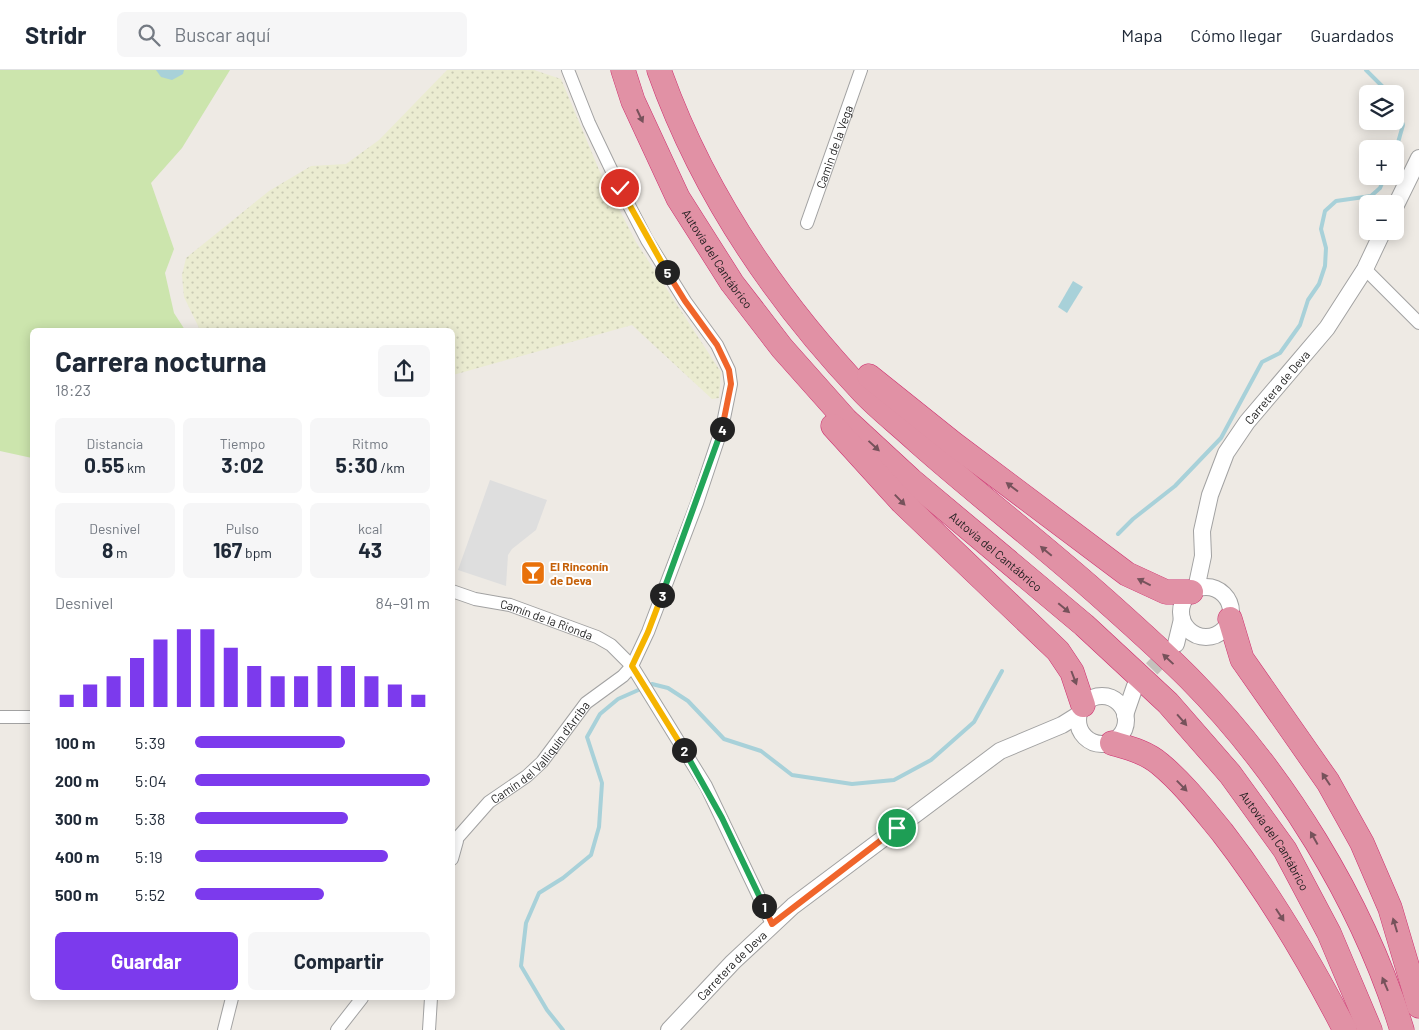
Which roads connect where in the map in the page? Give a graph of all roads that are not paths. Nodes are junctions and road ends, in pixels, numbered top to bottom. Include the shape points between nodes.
1 (568, 70) edge
2 (623, 70) edge
3 (659, 70) edge
4 (669, 70) edge
5 (861, 70) edge
6 (1419, 158) edge
7 (1401, 195) edge
8 (807, 223) dead end
9 (1380, 240) edge
10 (1365, 269) junction
11 (732, 283) junction
12 (1419, 323) edge
13 (1203, 556) junction
14 (1193, 591) junction
15 (455, 592) edge
16 (1220, 592) junction
17 (1230, 619) junction
18 (632, 666) junction
19 (1109, 697) junction
20 (1080, 710) junction
21 (1126, 714) junction
22 (0, 717) edge
23 (30, 717) edge
24 (1041, 732) junction
25 (1083, 736) junction
26 (1112, 743) junction
27 (455, 842) edge
28 (772, 924) junction
29 (232, 1000) edge
30 (360, 1000) edge
31 (431, 1000) edge
32 (1419, 1006) edge
33 (224, 1030) edge
34 (337, 1030) edge
35 (430, 1030) edge
36 (670, 1030) edge
37 (1345, 1030) edge
38 (1370, 1030) edge
39 (1402, 1030) edge

1 - 18 street via 589,123 629,206 685,301 717,345 729,370 731,384 710,464 648,632
2 -> 11 highway, Autovía del Cantábrico via 633,101 678,198
39 -> 3 highway via 1357,917 1311,832 1255,754 1190,679 1106,602 865,394 802,323 746,245 698,163
14 -> 4 highway via 1166,592 1127,574 876,384 812,317 754,238 710,160
5 - 8 street, Camin de la Vega
6 - 7 street
9 - 10 street, Carretera de Deva
10 - 12 street
10 - 13 street, Carretera de Deva via 1327,328 1247,422 1226,452 1210,495 1202,531
11 -> 20 highway via 750,322 791,378 837,431 902,502 1058,651 1072,672
11 -> 38 highway, Autovía del Cantábrico via 782,348 846,420 911,480 1084,625 1168,703 1230,774 1285,850 1329,933
13 - 14 street, Carretera de Deva
13 - 16 street, Carretera de Deva
14 - 16 street via 1205,587
14 - 17 street via 1182,604 1182,619 1190,632 1205,637 1220,632
15 - 18 street, Camín de la Rionda via 510,605 597,637 611,645
16 - 17 street via 1229,604
32 -> 17 highway via 1390,908 1362,842 1328,782 1242,659
18 - 27 street, Camín del Valliquín d'Arriba via 586,703 542,762 489,802
18 - 28 street, Camín de la Rionda via 710,794
19 - 20 street via 1090,699
19 - 21 street via 1118,702
19 - 21 street via 1135,686
20 - 24 street, Carretera de Deva via 1062,724
20 - 25 street via 1078,727
21 - 26 street via 1123,732
22 - 23 street
24 - 25 street, Carretera de Deva via 1070,730
24 - 28 street, Carretera de Deva via 1000,751
25 - 26 street via 1094,744
26 -> 37 highway via 1140,751 1160,764 1200,805 1248,866 1288,926
28 - 36 street, Carretera de Deva
29 - 33 street
30 - 34 street
31 - 35 street

